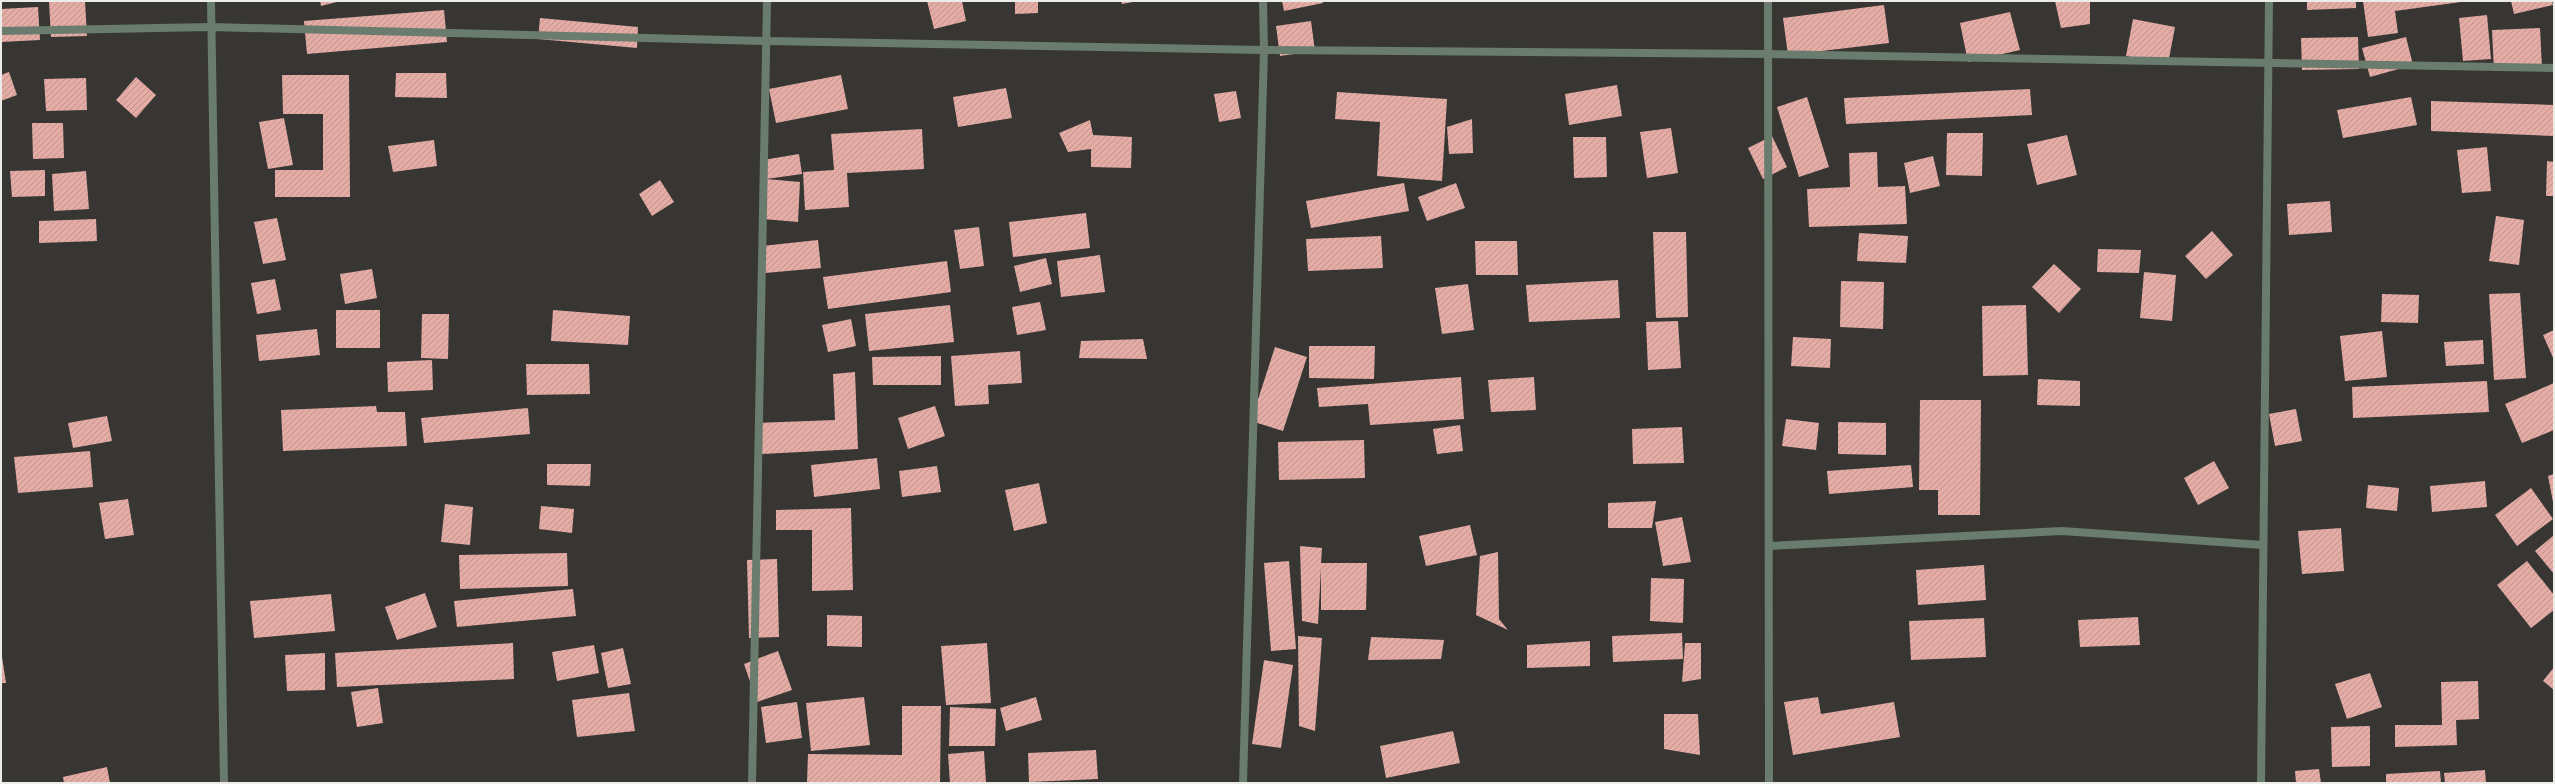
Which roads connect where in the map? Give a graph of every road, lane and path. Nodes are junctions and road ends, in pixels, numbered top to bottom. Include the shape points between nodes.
1 (211, 1) edge
2 (767, 1) edge
3 (1263, 1) edge
4 (1768, 1) edge
5 (2269, 1) edge
6 (211, 27) junction
7 (1, 32) edge
8 (768, 41) junction
9 (1264, 50) junction
10 (1768, 54) junction
11 (2268, 64) junction
12 (2554, 68) edge
13 (2263, 545) junction
14 (1768, 546) junction
15 (224, 783) edge
16 (752, 783) edge
17 (1243, 783) edge
18 (1769, 783) edge
19 (2261, 783) edge

1 - 6 street
2 - 8 street
3 - 9 street
4 - 10 street
5 - 11 street
6 - 7 street
6 - 8 street
6 - 15 street
8 - 9 street
8 - 16 street
9 - 10 street
9 - 17 street
10 - 11 street
10 - 14 street
11 - 12 street
11 - 13 street
13 - 14 street via 2062,531
13 - 19 street
14 - 18 street

